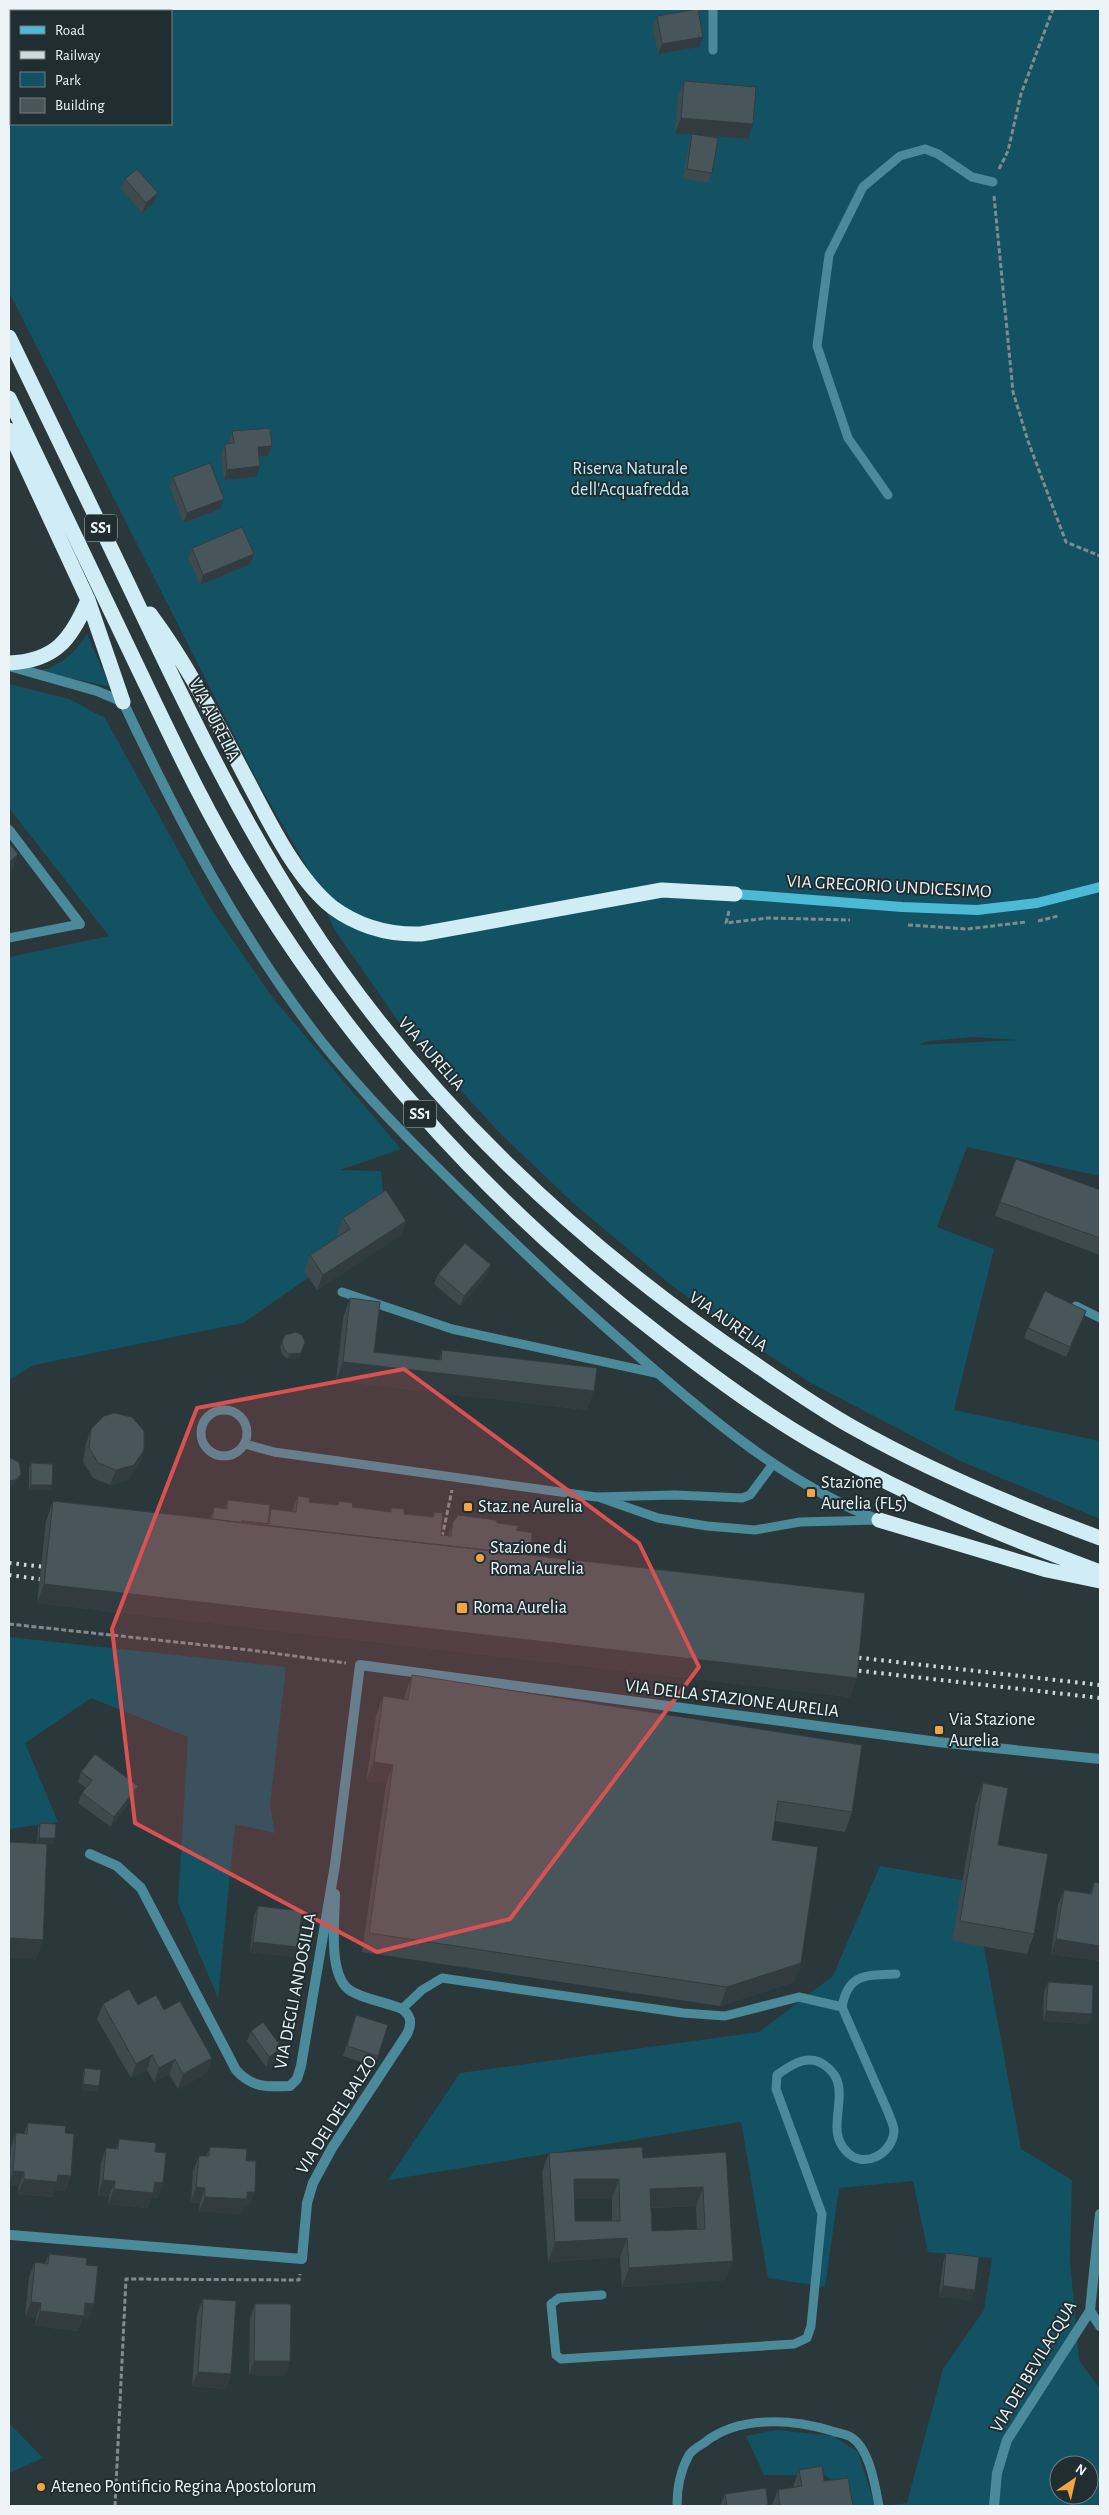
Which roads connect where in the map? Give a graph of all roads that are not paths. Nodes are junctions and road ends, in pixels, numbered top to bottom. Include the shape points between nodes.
1 (713, 9) edge
2 (712, 50) dead end
3 (992, 182) road end
4 (9, 332) edge
5 (9, 337) edge
6 (18, 357) junction
7 (9, 398) edge
8 (9, 430) edge
9 (888, 495) dead end
10 (129, 587) junction
11 (88, 600) junction
12 (9, 665) edge
13 (123, 702) junction
14 (9, 830) edge
15 (1100, 887) edge
16 (735, 894) joint
17 (80, 924) joint
18 (9, 938) edge
19 (342, 1292) dead end
20 (1068, 1302) edge
21 (1100, 1318) edge
22 (660, 1374) junction
23 (245, 1444) junction
24 (773, 1464) junction
25 (596, 1497) junction
26 (879, 1520) junction
27 (1100, 1538) edge
28 (1100, 1572) edge
29 (1100, 1581) edge
30 (360, 1665) joint
31 (1100, 1758) edge
32 (90, 1854) dead end
33 (335, 1865) junction
34 (896, 1974) dead end
35 (842, 2007) junction
36 (402, 2009) junction
37 (1100, 2214) edge
38 (11, 2235) dead end
39 (602, 2295) dead end
40 (1090, 2311) junction
41 (1100, 2326) edge
42 (676, 2506) edge
43 (879, 2506) edge
44 (994, 2506) edge

1 - 2 lane
3 - 9 lane via 972,177 938,154 924,149 900,156 863,187 830,255 817,346 848,438
4 - 6 highway
5 - 6 highway, VIA AURELIA / SS1
6 - 10 highway, VIA AURELIA / SS1
7 - 28 highway, SS1 via 180,756 234,858 333,1005 440,1137 574,1267 694,1362 759,1408 849,1462 941,1508 1016,1541
8 - 11 highway
10 - 16 highway via 190,673 268,818 300,869 325,900 358,923 388,932 421,934 662,890
10 - 27 highway, VIA AURELIA / SS1 via 228,789 304,918 385,1030 449,1104 512,1168 666,1300 730,1348 814,1403 856,1429 946,1474
11 - 12 highway via 72,633 57,649 38,658
11 - 13 highway
12 - 13 street
13 - 22 street via 221,895 267,967 321,1041 393,1124 507,1238
14 - 17 street
15 - 16 street, VIA GREGORIO UNDICESIMO via 1037,903 977,910 902,908
17 - 18 lane
19 - 22 lane via 452,1329
20 - 21 lane
22 - 24 street
23 - 23 lane via 246,1426 237,1413 229,1410 213,1412 201,1426 202,1442 213,1454 231,1456
23 - 25 lane via 274,1452
24 - 25 lane via 750,1494 742,1498 675,1495
24 - 26 street via 830,1499
25 - 26 lane via 658,1518 754,1530 800,1522
26 - 29 highway via 1047,1570
30 - 31 street, VIA DELLA STAZIONE AURELIA via 938,1742
30 - 33 street, VIA DEGLI ANDOSILLA
32 - 33 street, VIA DEGLI ANDOSILLA via 117,1866 141,1888 232,2063 247,2080 266,2087 290,2086 297,2079
33 - 36 street via 336,1965 341,1982 352,1992
34 - 35 lane via 868,1975 854,1981 845,1994
35 - 36 lane via 799,1997 725,2016 683,2013 442,1978 422,1990
35 - 39 lane via 894,2130 888,2147 876,2158 862,2160 848,2154 840,2145 837,2132 838,2083 833,2072 821,2061 808,2060 793,2064 776,2075 776,2089 822,2214 811,2326 807,2338 794,2344 561,2359 556,2355 551,2304 559,2298
36 - 38 street, VIA DEI DEL BALZO via 411,2022 408,2034 313,2182 307,2203 302,2259
37 - 40 street, VIA DEI BEVILACQUA
40 - 41 street
40 - 44 street, VIA DEI BEVILACQUA via 1008,2440 997,2473
42 - 43 lane via 677,2483 690,2453 712,2436 736,2426 795,2422 851,2437 866,2456

